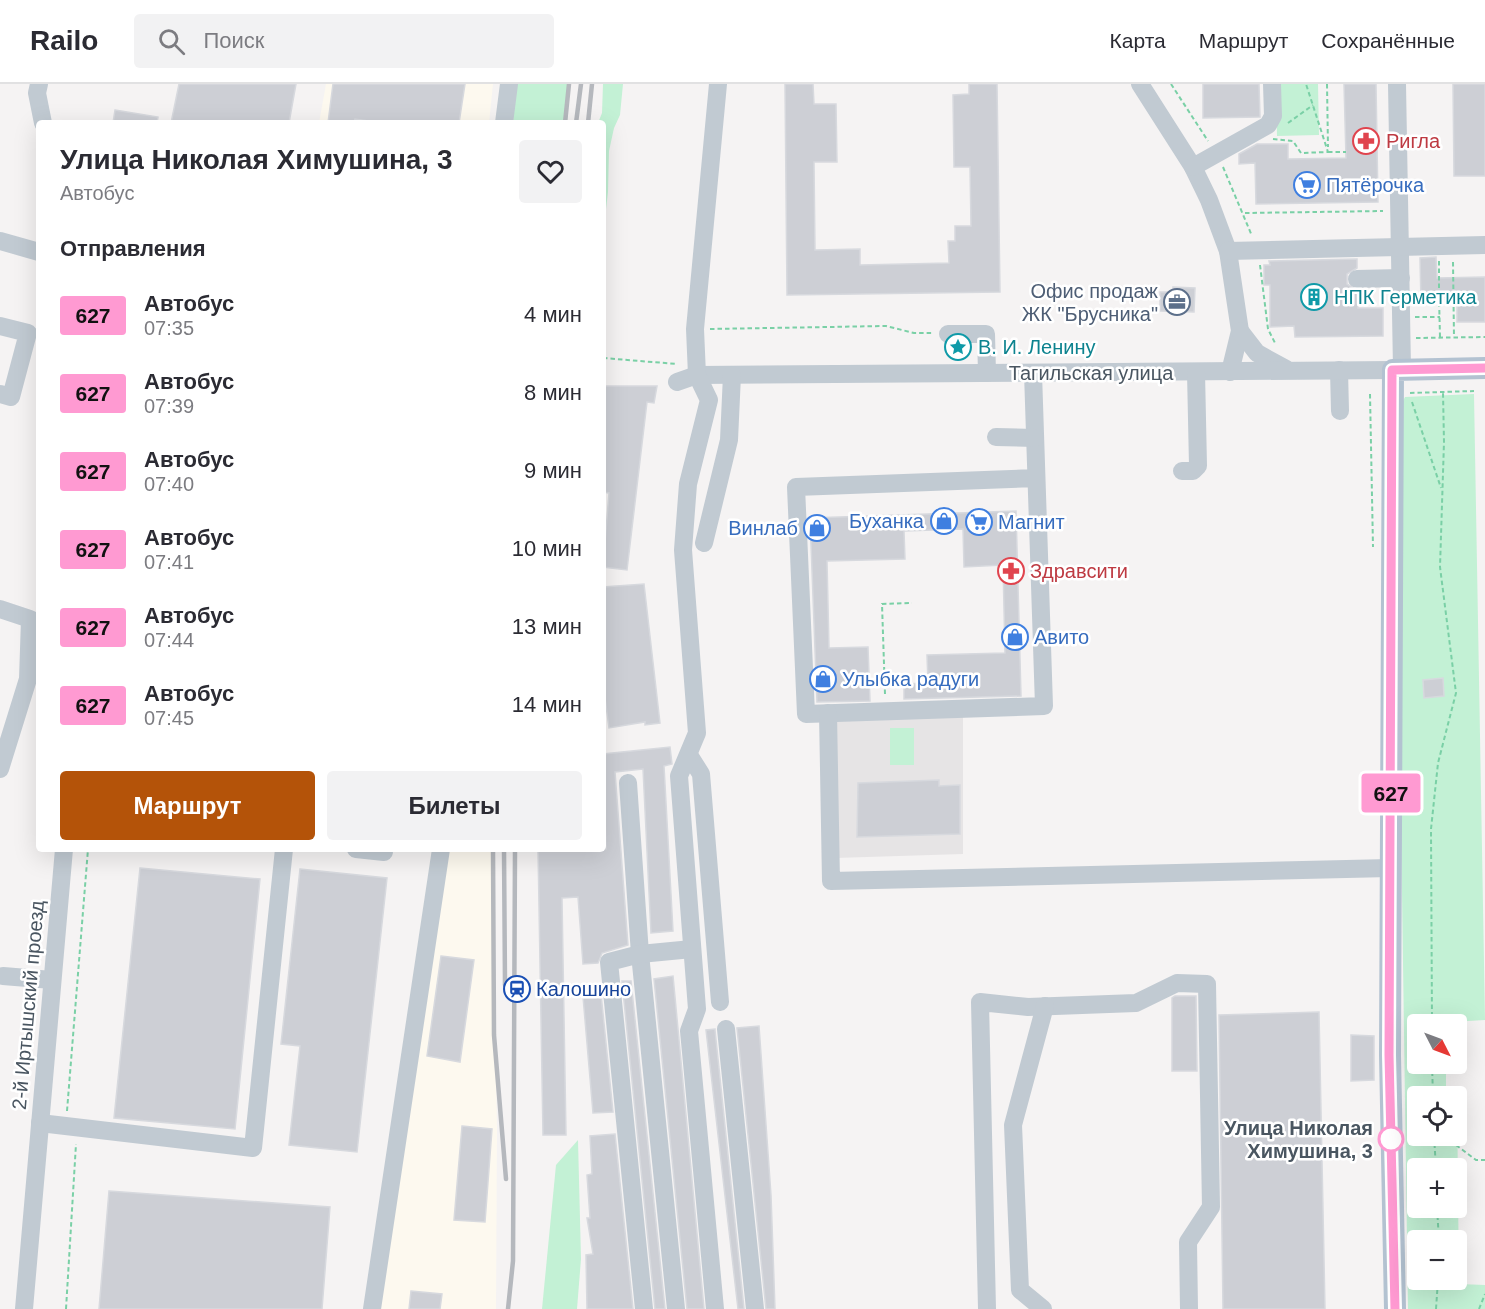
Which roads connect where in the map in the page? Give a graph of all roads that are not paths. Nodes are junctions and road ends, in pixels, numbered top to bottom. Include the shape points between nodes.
1 (39, 84) edge
2 (508, 84) edge
3 (718, 84) edge
4 (1140, 84) edge
5 (1272, 84) edge
6 (1398, 84) edge
7 (42, 120) edge
8 (504, 120) edge
9 (1193, 167) junction
10 (0, 241) edge
11 (1485, 245) edge
12 (1400, 249) junction
13 (36, 251) edge
14 (1228, 251) junction
15 (1401, 278) junction
16 (1357, 279) dead end
17 (0, 326) edge
18 (1240, 331) junction
19 (948, 333) road end
20 (1485, 368) edge
21 (1339, 370) junction
22 (1397, 370) junction
23 (1291, 371) junction
24 (1196, 372) junction
25 (1230, 372) junction
26 (987, 373) junction
27 (1033, 373) junction
28 (697, 375) junction
29 (732, 375) junction
30 (676, 382) dead end
31 (0, 394) edge
32 (1340, 411) dead end
33 (996, 437) dead end
34 (1035, 438) junction
35 (1182, 471) dead end
36 (1036, 478) junction
37 (704, 543) dead end
38 (0, 609) edge
39 (34, 619) edge
40 (828, 713) junction
41 (689, 754) junction
42 (0, 769) edge
43 (628, 783) dead end
44 (64, 852) edge
45 (284, 852) edge
46 (441, 852) edge
47 (1390, 868) junction
48 (692, 949) junction
49 (640, 954) junction
50 (3, 976) dead end
51 (52, 980) junction
52 (720, 1002) dead end
53 (1045, 1006) junction
54 (726, 1029) dead end
55 (40, 1123) junction
56 (24, 1309) edge
57 (372, 1309) edge
58 (644, 1309) edge
59 (676, 1309) edge
60 (715, 1309) edge
61 (755, 1309) edge
62 (987, 1309) edge
63 (1043, 1309) edge
64 (1189, 1309) edge
65 (1395, 1309) edge

1 - 7 street
2 - 8 street
3 - 28 street via 687,328
4 - 9 street
5 - 9 street via 1279,123 1231,152
6 - 12 street
9 - 14 street
10 - 13 street
11 - 12 street
12 - 14 street
12 - 15 street
14 - 18 street
15 - 16 street
15 - 22 street via 1402,338
17 - 31 street via 28,333 11,397
18 - 23 street via 1257,353
18 - 25 street
19 - 26 street via 986,334
20 - 22 main road, Тагильская улица
21 - 22 street, Тагильская улица
21 - 23 street, Тагильская улица
21 - 32 street
22 - 47 main road
23 - 25 street, Тагильская улица
24 - 25 street, Тагильская улица
24 - 27 street, Тагильская улица
24 - 35 street via 1198,466 1193,471
26 - 27 street, Тагильская улица
26 - 29 street, Тагильская улица
27 - 34 street
28 - 29 street, Тагильская улица
28 - 30 street, Тагильская улица
28 - 41 street via 709,400 688,484 682,550 697,734
29 - 37 street via 729,440
33 - 34 street
34 - 36 street
36 - 40 street via 1044,706
36 - 40 street via 796,487 806,714
38 - 39 street
39 - 42 street via 28,679
40 - 47 street via 831,881
41 - 48 street via 679,776
41 - 52 street via 701,774
43 - 49 street
44 - 51 street, 2-й Иртышский проезд
45 - 55 street via 253,1148
46 - 57 street
47 - 65 main road via 1389,1055
48 - 49 street
48 - 60 street via 697,1009 689,1031
49 - 58 street via 609,962
49 - 59 street
50 - 51 street
51 - 55 street, 2-й Иртышский проезд
53 - 62 street via 980,1002
53 - 63 street via 1013,1125 1020,1290
53 - 64 street via 1136,1003 1177,983 1207,984 1211,1207 1188,1242
54 - 61 street
55 - 56 street, 2-й Иртышский проезд

